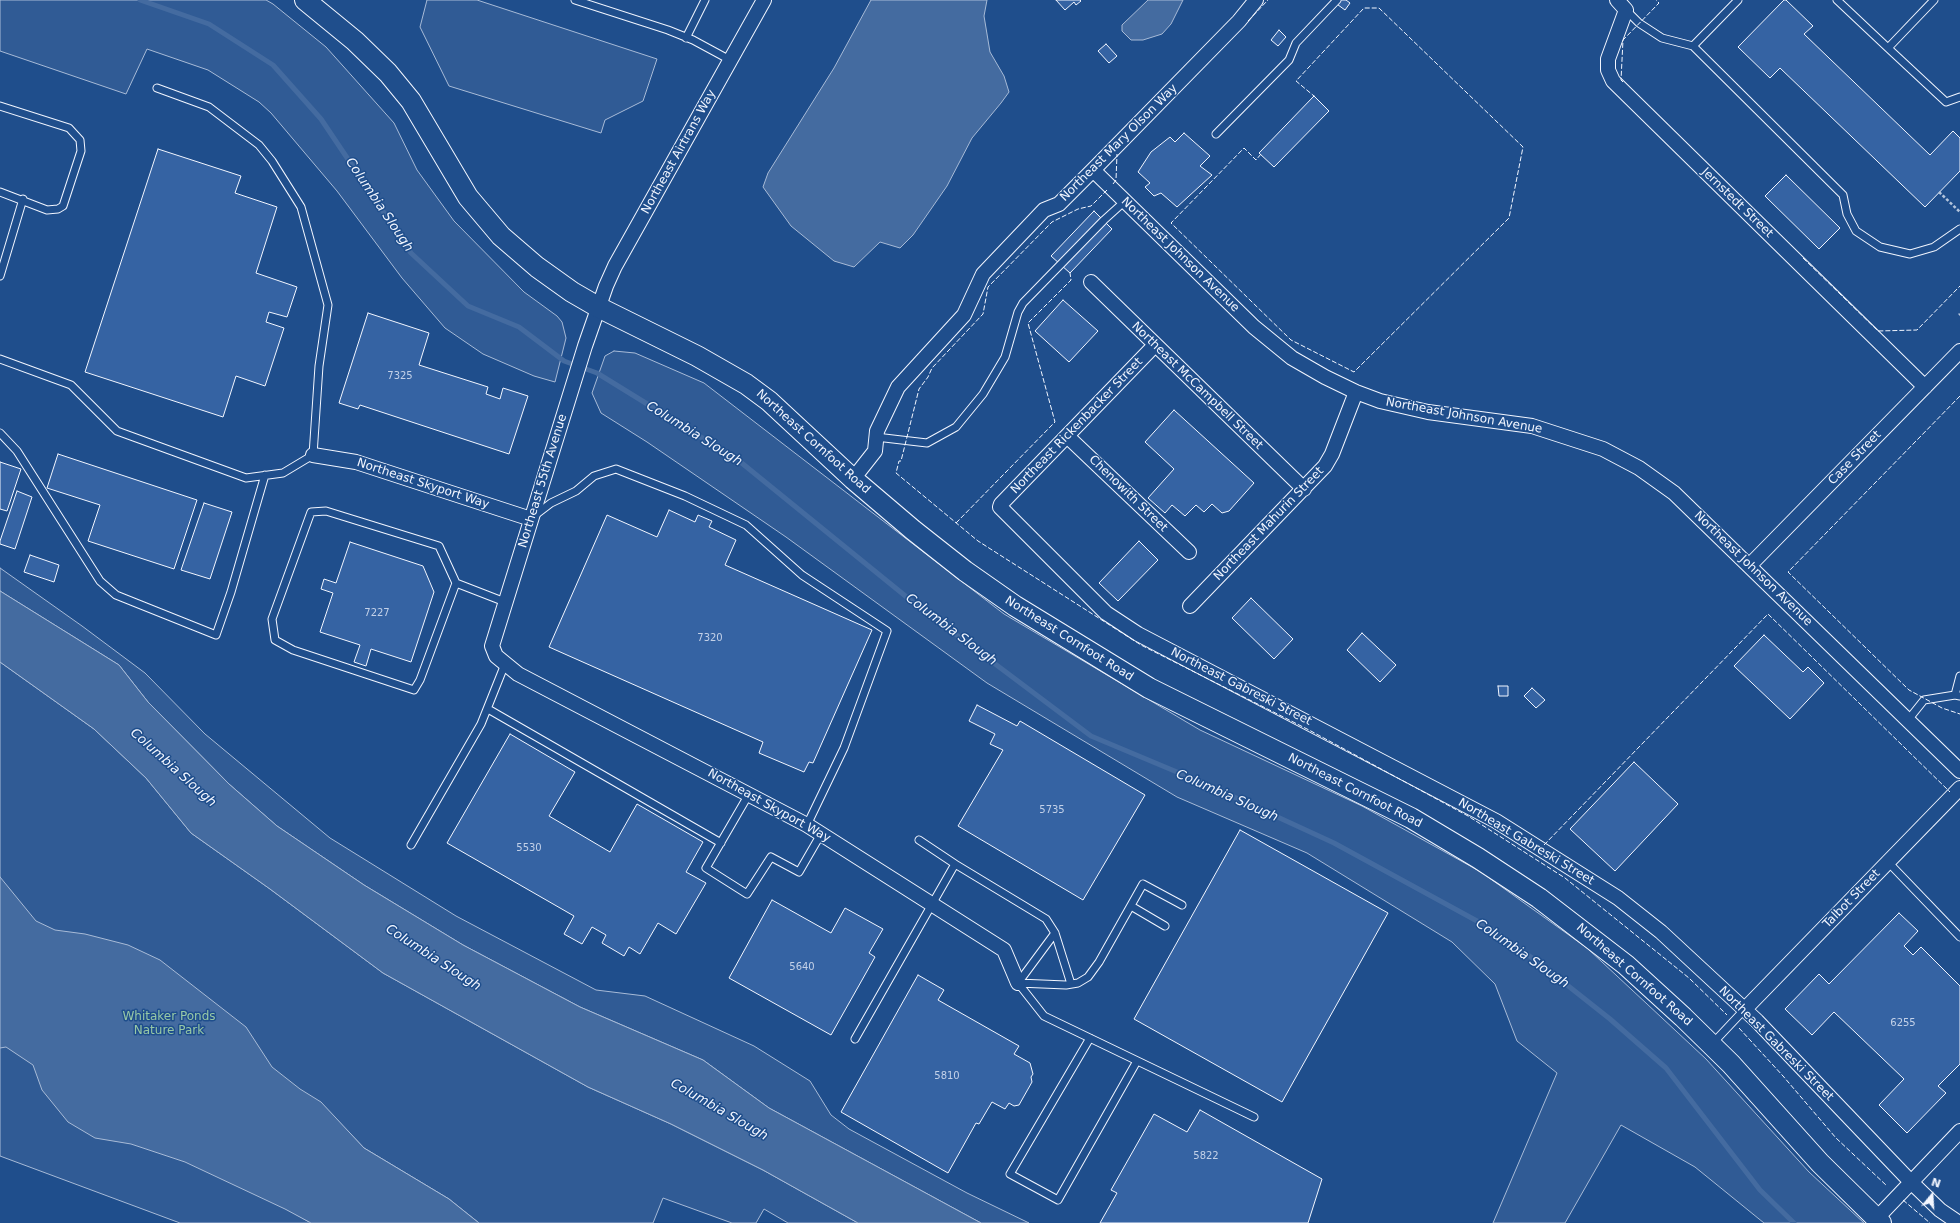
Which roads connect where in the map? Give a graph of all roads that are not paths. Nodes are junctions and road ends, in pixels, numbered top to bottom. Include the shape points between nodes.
1 (305, 0) edge
2 (575, 0) edge
3 (705, 0) edge
4 (764, 0) edge
5 (1256, 0) edge
6 (1337, 0) edge
7 (1738, 0) edge
8 (1837, 0) edge
9 (1934, 0) edge
10 (1621, 5) edge
11 (686, 38) junction
12 (1693, 46) junction
13 (1888, 48) junction
14 (730, 60) junction
15 (157, 88) dead end
16 (1960, 97) edge
17 (0, 106) edge
18 (1216, 134) dead end
19 (1093, 170) junction
20 (0, 192) edge
21 (23, 199) junction
22 (1125, 201) junction
23 (1960, 229) edge
24 (0, 276) edge
25 (1091, 282) dead end
26 (598, 307) junction
27 (1155, 345) junction
28 (1960, 351) edge
29 (0, 359) edge
30 (1925, 387) junction
31 (1356, 392) junction
32 (0, 433) edge
33 (1067, 436) junction
34 (876, 437) junction
35 (313, 455) junction
36 (265, 475) junction
37 (853, 479) junction
38 (1304, 489) junction
39 (1000, 507) joint
40 (531, 519) junction
41 (1189, 552) dead end
42 (1750, 565) junction
43 (456, 583) junction
44 (505, 602) junction
45 (1190, 606) dead end
46 (500, 660) junction
47 (1960, 676) edge
48 (1958, 695) edge
49 (488, 709) junction
50 (1908, 720) junction
51 (1960, 770) edge
52 (1960, 788) edge
53 (749, 794) junction
54 (807, 825) junction
55 (821, 834) junction
56 (918, 840) dead end
57 (721, 843) junction
58 (411, 845) dead end
59 (1888, 862) junction
60 (955, 864) junction
61 (931, 904) junction
62 (1182, 905) dead end
63 (1131, 906) junction
64 (1165, 926) dead end
65 (1055, 933) junction
66 (1960, 937) edge
67 (1018, 983) junction
68 (1071, 984) junction
69 (1744, 1010) junction
70 (1090, 1038) junction
71 (855, 1039) dead end
72 (1712, 1044) junction
73 (1137, 1061) junction
74 (1254, 1117) dead end
75 (1960, 1130) edge
76 (1910, 1181) junction
77 (1878, 1221) edge
78 (1959, 1223) edge

1 - 26 street, Northeast Cornfoot Road via 355,41 411,100 464,190 501,236 552,279
2 - 11 lane
3 - 11 lane
4 - 14 street, Northeast Airtrans Way
5 - 19 street, Northeast Mary Olson Way
6 - 18 lane via 1296,43 1289,60
7 - 12 lane
8 - 13 lane
9 - 13 lane
10 - 12 lane via 1639,23 1662,38
10 - 30 street, Jernstedt Street via 1608,59 1608,70 1613,82
11 - 14 lane
12 - 23 lane via 1843,195 1846,214 1856,231 1880,247 1910,254 1934,247
13 - 16 lane via 1946,102
14 - 26 street, Northeast Airtrans Way via 615,266
15 - 35 lane via 209,107 259,145 301,208 328,305 319,366
17 - 21 lane via 69,128 80,140 81,151 63,206 47,210
19 - 22 street, Northeast Johnson Avenue
19 - 34 street, Northeast Mary Olson Way via 1059,204 1044,210 983,274 964,315 898,387
20 - 21 lane
21 - 24 lane
22 - 31 street, Northeast Johnson Avenue via 1276,346 1325,377
22 - 34 lane via 1023,303 1005,357 983,394 956,427 927,443
25 - 27 street, Northeast McCampbell Street
26 - 37 street, Northeast Cornfoot Road via 697,356 746,384 769,400
26 - 40 street, Northeast 55th Avenue
27 - 33 street, Northeast Rickenbacker Street
27 - 38 street, Northeast McCampbell Street
28 - 30 street, Case Street
29 - 36 lane via 71,385 117,431 246,478
30 - 42 street, Case Street
31 - 38 street, Northeast Mahurin Street via 1332,454 1325,466
31 - 42 street, Northeast Johnson Avenue via 1380,401 1428,412 1532,426 1603,449 1639,468 1674,493
32 - 36 lane via 17,451 100,581 116,595 216,635
33 - 39 street, Northeast Rickenbacker Street
33 - 41 street, Chenowith Street
34 - 37 street, Northeast Mary Olson Way via 875,451
35 - 36 lane via 283,473
35 - 40 street, Northeast Skyport Way via 356,462
37 - 72 street, Northeast Cornfoot Road via 965,571 1015,606 1116,668 1174,701 1405,814 1514,881 1613,955
38 - 45 street, Northeast Mahurin Street
39 - 69 street, Northeast Gabreski Street via 1106,613 1132,630 1496,821 1618,898 1661,932
40 - 44 street, Northeast 55th Avenue
40 - 54 lane via 551,503 576,491 594,476 616,470 685,496 746,525 802,575 887,631 844,748
42 - 50 street, Northeast Johnson Avenue
43 - 43 lane via 414,690 293,650 275,640 272,619 311,512 326,511 439,546
43 - 44 lane
44 - 46 street, Northeast 55th Avenue via 492,646
46 - 49 lane
46 - 53 street, Northeast Skyport Way via 518,674
47 - 48 lane
48 - 50 lane via 1924,700
49 - 57 lane
49 - 58 lane
50 - 51 street, Northeast Johnson Avenue
52 - 59 street, Talbot Street
53 - 54 street, Northeast Skyport Way
53 - 57 lane
54 - 55 street, Northeast Skyport Way
55 - 57 lane via 799,872 771,857 748,894 706,868
55 - 61 street, Northeast Skyport Way
56 - 60 lane
59 - 66 lane
59 - 69 street, Talbot Street
60 - 61 lane
60 - 65 lane via 1046,918
61 - 67 street, Northeast Skyport Way via 1004,950
61 - 71 lane
62 - 63 lane via 1143,884
63 - 64 lane
63 - 68 lane via 1088,977
65 - 67 lane
65 - 68 lane
67 - 68 lane via 1042,986
67 - 70 lane via 1044,1016
69 - 72 lane
69 - 76 street, Northeast Gabreski Street
70 - 73 lane
70 - 73 lane via 1010,1174 1058,1200
72 - 77 street, Northeast Cornfoot Road via 1799,1141
73 - 74 lane
75 - 76 street
76 - 77 street
76 - 78 street, Northeast Gabreski Street via 1940,1210

